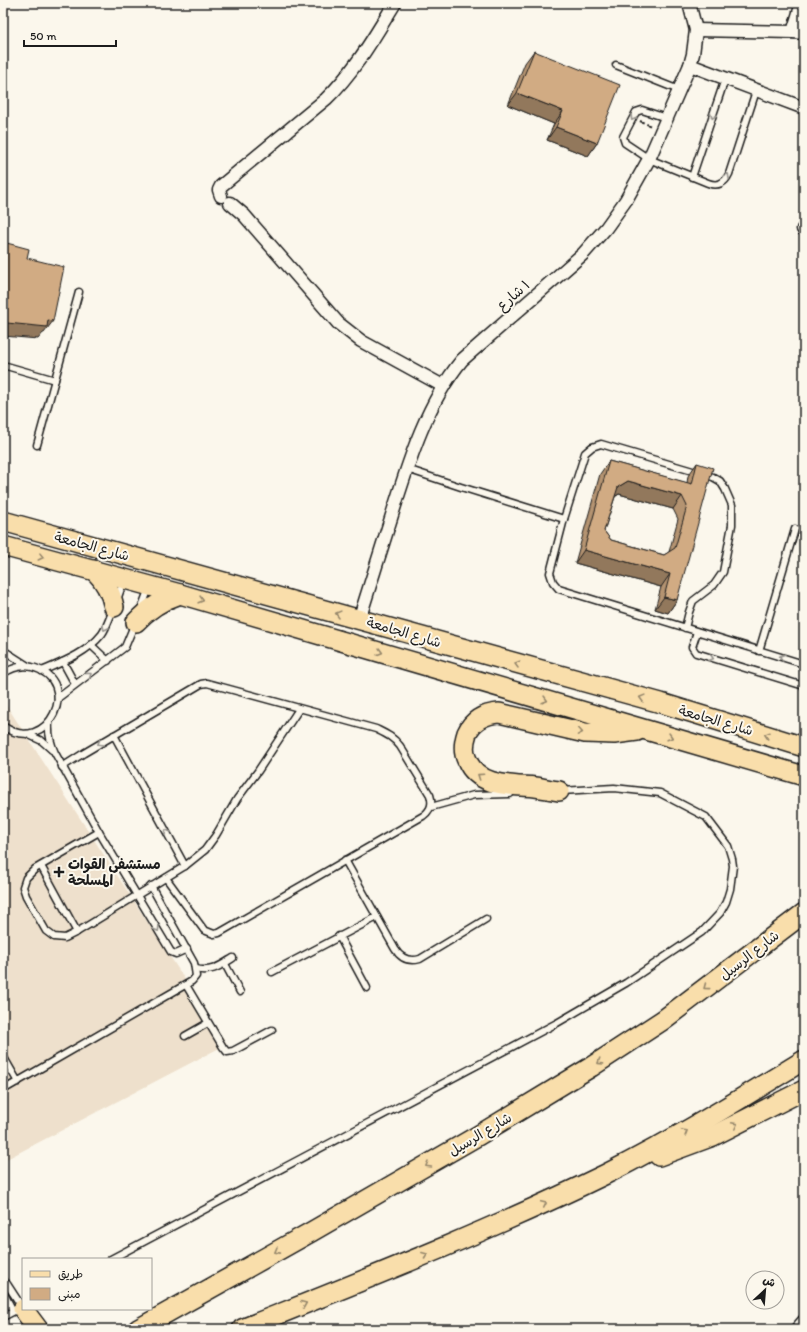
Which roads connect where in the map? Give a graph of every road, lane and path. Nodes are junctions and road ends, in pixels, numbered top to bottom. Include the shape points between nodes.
1 (394, 3) edge
2 (689, 3) edge
3 (802, 3) edge
4 (696, 30) junction
5 (799, 32) edge
6 (616, 65) dead end
7 (690, 65) junction
8 (725, 79) junction
9 (679, 90) junction
10 (756, 91) junction
11 (804, 108) edge
12 (632, 117) junction
13 (666, 118) junction
14 (661, 130) junction
15 (648, 159) junction
16 (692, 177) junction
17 (79, 292) dead end
18 (3, 365) edge
19 (55, 380) junction
20 (443, 386) junction
21 (38, 445) dead end
22 (407, 468) junction
23 (564, 519) junction
24 (3, 521) edge
25 (795, 529) dead end
26 (3, 546) edge
27 (94, 570) junction
28 (124, 578) junction
29 (150, 586) junction
30 (180, 594) junction
31 (114, 608) junction
32 (359, 620) junction
33 (136, 622) junction
34 (685, 628) junction
35 (697, 632) junction
36 (91, 645) junction
37 (3, 650) edge
38 (759, 651) junction
39 (108, 661) junction
40 (63, 662) junction
41 (804, 664) edge
42 (28, 666) junction
43 (42, 671) junction
44 (3, 674) edge
45 (75, 684) junction
46 (804, 686) edge
47 (58, 698) junction
48 (299, 709) junction
49 (49, 723) junction
50 (3, 726) edge
51 (647, 730) junction
52 (25, 734) junction
53 (114, 735) junction
54 (804, 747) edge
55 (55, 753) junction
56 (62, 767) junction
57 (801, 778) edge
58 (559, 791) junction
59 (432, 807) junction
60 (99, 832) junction
61 (345, 860) junction
62 (41, 866) junction
63 (185, 866) junction
64 (166, 878) junction
65 (151, 886) junction
66 (136, 896) junction
67 (804, 914) edge
68 (377, 917) junction
69 (486, 919) dead end
70 (77, 932) junction
71 (340, 936) junction
72 (186, 949) junction
73 (233, 958) dead end
74 (739, 962) junction
75 (225, 964) junction
76 (196, 969) junction
77 (272, 972) dead end
78 (186, 985) junction
79 (367, 988) dead end
80 (240, 992) dead end
81 (208, 1023) junction
82 (272, 1030) dead end
83 (185, 1036) dead end
84 (3, 1056) edge
85 (804, 1060) edge
86 (18, 1082) junction
87 (3, 1090) edge
88 (804, 1090) edge
89 (607, 1174) junction
90 (114, 1258) edge
91 (3, 1281) edge
92 (3, 1292) edge
93 (18, 1310) edge
94 (286, 1312) junction
95 (804, 1321) edge
96 (23, 1329) edge
97 (38, 1329) edge
98 (138, 1329) edge
99 (242, 1329) edge
100 (260, 1329) edge
101 (797, 1329) edge

1 - 20 street via 341,84 219,190 338,323 361,341
2 - 4 street, ١ شارع
3 - 5 street
4 - 5 street
4 - 7 street, ١ شارع via 694,54
6 - 9 lane
7 - 8 street
7 - 9 street, ١ شارع
8 - 10 street
8 -> 16 lane
9 - 13 street, ١ شارع
10 - 11 street
16 -> 10 lane via 714,185 726,180
12 - 13 lane via 642,110
12 - 14 path
12 - 15 lane via 623,137 625,143
13 - 14 street, ١ شارع
14 - 15 street, ١ شارع
15 - 16 lane
15 - 20 street, ١ شارع via 626,200 595,242 462,360
17 - 19 lane
18 - 19 lane
19 - 21 lane
20 - 22 street, ١ شارع
22 - 23 lane
22 - 32 street, ١ شارع
23 - 34 lane via 550,573 553,582 560,589
23 - 34 lane via 585,453 592,446 602,444 704,473 720,481 733,512 726,565 720,579 693,601
32 -> 24 main road, شارع الجامعة
25 - 38 lane
26 -> 27 main road, شارع الجامعة
27 - 28 main road, شارع الجامعة
27 - 31 main road via 106,583
28 - 29 main road, شارع الجامعة
28 - 31 lane
29 - 30 main road, شارع الجامعة
29 - 33 lane
30 - 33 main road via 151,608
30 -> 51 main road, شارع الجامعة
31 -> 36 lane via 103,633
54 -> 32 main road, شارع الجامعة via 661,703
33 - 39 lane via 125,647
34 - 35 lane
35 - 38 lane
35 -> 46 lane via 692,646 696,653
36 - 39 lane
36 - 40 lane
37 - 42 lane
41 -> 38 lane
45 -> 39 lane
40 - 43 lane
40 - 45 lane
42 - 43 lane
42 - 44 lane via 13,668
43 - 47 lane via 55,686
45 - 47 lane
47 - 49 lane via 56,713
48 - 53 lane via 207,683 200,684
48 - 59 lane via 376,730 395,739 430,795
48 - 63 lane via 237,799 210,844
49 - 52 lane via 41,729
49 - 55 lane via 49,738
50 - 52 lane
51 -> 57 main road, شارع الجامعة
58 -> 51 main road via 501,783 479,776 469,765 464,751 466,737 473,724 485,716 499,713 585,733 614,734
52 - 55 lane via 42,741
53 -> 56 lane
63 -> 53 lane
55 - 56 lane
56 - 60 lane
58 - 59 lane via 474,795
58 - 90 lane via 614,788 660,793 706,817 728,846 733,866 726,902 712,923 659,962 556,1023
59 - 61 lane via 423,816
60 - 62 lane
60 - 66 lane
61 - 64 lane via 214,934 208,933 200,926
61 - 68 lane
62 - 70 lane
62 - 70 lane via 26,878 23,887 26,896 46,931 54,937 65,938
63 - 64 lane
64 - 65 lane
65 - 66 lane
65 - 72 lane
66 - 70 lane
66 -> 72 lane via 171,952 176,954
67 - 74 main road, شارع الرسيل
67 - 74 main road via 763,935
68 - 69 lane via 397,953 412,960 420,959
68 - 71 lane
71 - 77 lane
71 - 79 lane
72 - 76 lane
73 - 75 lane
74 -> 98 main road, شارع الرسيل via 663,1020 591,1067 479,1135
75 - 76 lane via 214,970
75 - 80 lane
76 - 78 lane via 196,976
78 - 81 lane
78 - 86 lane
81 - 82 lane via 225,1050 230,1052
81 - 83 lane
84 - 86 lane
89 -> 85 main road via 665,1143
86 - 87 lane
89 -> 88 main road via 702,1141
94 -> 89 main road via 488,1229
91 - 93 lane via 7,1284
92 - 93 lane
93 - 96 main road
93 - 97 main road
94 - 99 main road
94 - 100 lane
95 - 101 street

